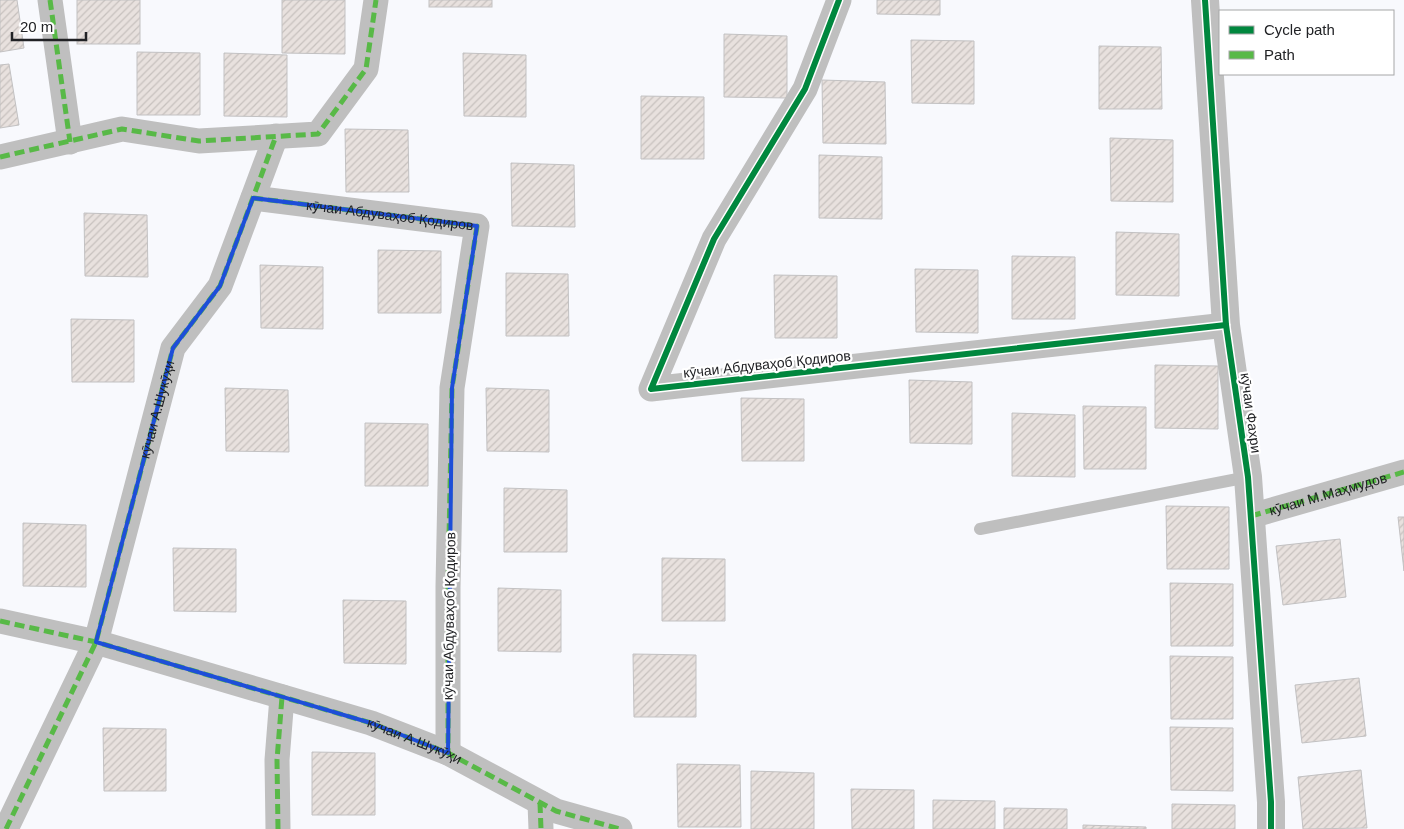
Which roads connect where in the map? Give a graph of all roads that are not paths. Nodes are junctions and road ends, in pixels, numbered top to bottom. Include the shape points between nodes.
1 (50, 0) edge
2 (376, 0) edge
3 (839, 0) edge
4 (1205, 0) edge
5 (276, 136) junction
6 (70, 142) junction
7 (0, 157) edge
8 (253, 198) junction
9 (1226, 325) junction
10 (1404, 472) edge
11 (1248, 477) junction
12 (1250, 516) junction
13 (980, 529) dead end
14 (0, 621) edge
15 (96, 642) junction
16 (282, 697) junction
17 (448, 753) junction
18 (540, 803) junction
19 (5, 823) edge
20 (278, 829) edge
21 (542, 829) edge
22 (620, 829) edge
23 (1271, 829) edge

1 - 6 street
2 - 5 street via 366,69 318,134
3 - 9 street, кӯчаи Абдуваҳоб Қодиров via 805,88 714,239 652,389
4 - 9 street, кӯчаи Фахри
5 - 6 street via 199,141 122,130
5 - 8 street, кӯчаи А.Шукӯҳи
6 - 7 street
8 - 15 street, кӯчаи А.Шукӯҳи via 220,286 173,348
8 - 17 street, кӯчаи Абдуваҳоб Қодиров via 477,226 452,388
9 - 11 street, кӯчаи Фахри
10 - 12 street, кӯчаи М.Маҳмудов
11 - 12 street, кӯчаи Фахри
11 - 13 lane
12 - 23 street, кӯчаи Фахри
14 - 15 street, кӯчаи А.Шукӯҳи
15 - 16 street, кӯчаи А.Шукӯҳи
15 - 19 street, кӯчаи А.Шукӯҳи
16 - 17 street, кӯчаи А.Шукӯҳи via 371,723
16 - 20 street via 276,760
17 - 18 street, кӯчаи А.Шукӯҳи
18 - 21 street
18 - 22 street, кӯчаи А.Шукӯҳи via 556,812

